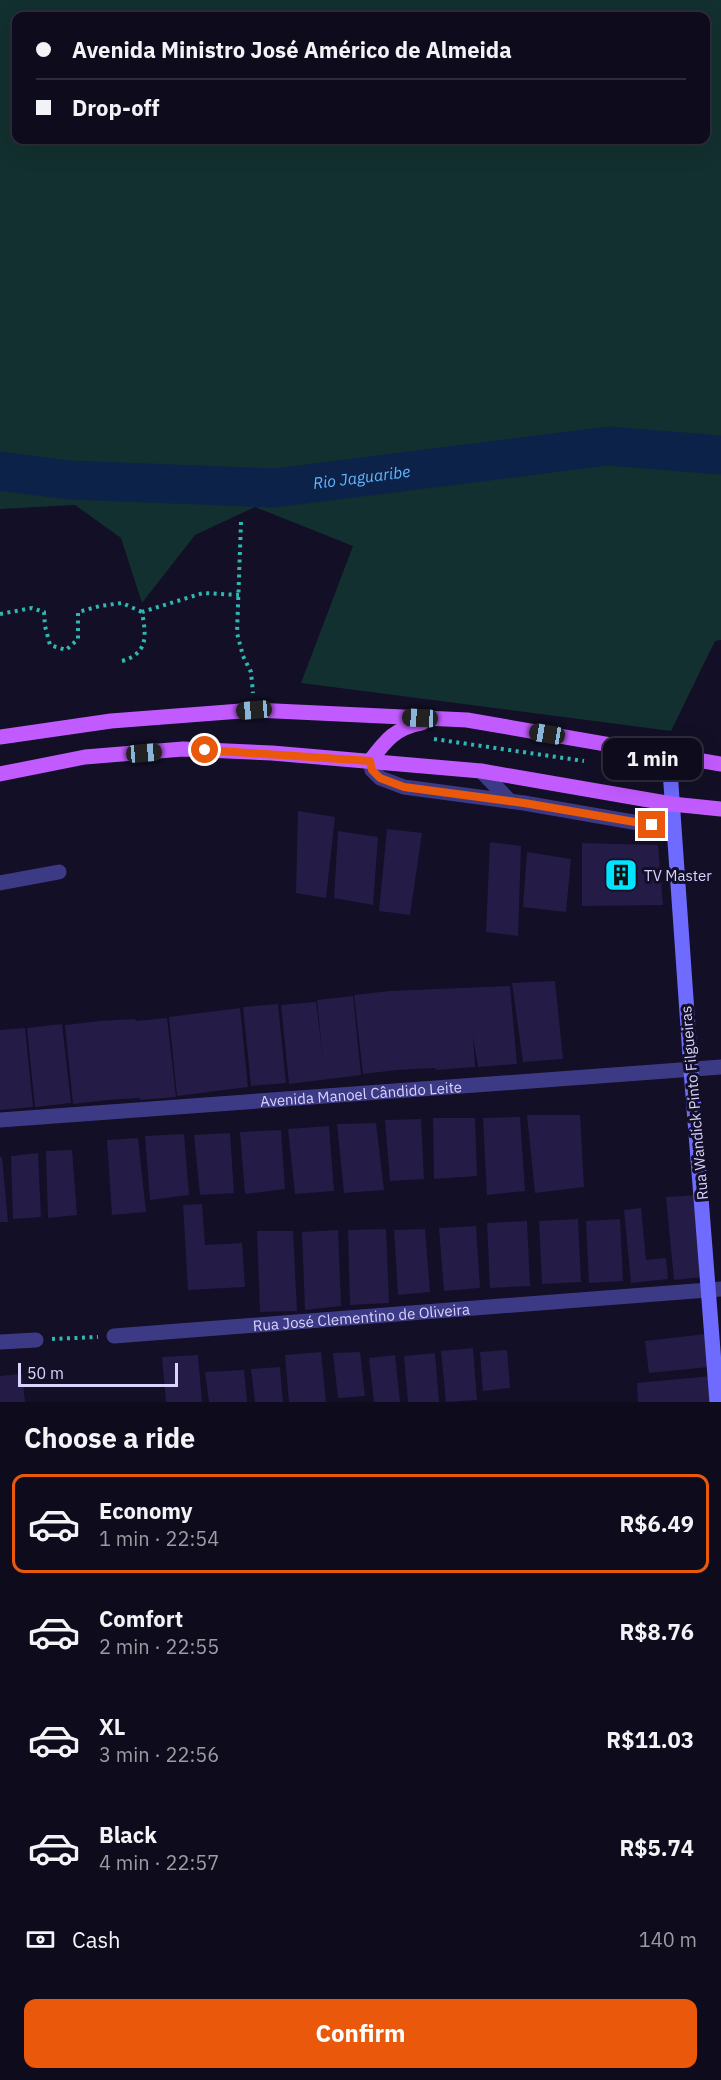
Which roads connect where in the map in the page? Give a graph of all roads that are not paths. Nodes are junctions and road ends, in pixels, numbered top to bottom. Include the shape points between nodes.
1 (467, 720) junction
2 (0, 737) edge
3 (669, 756) junction
4 (370, 761) junction
5 (721, 764) edge
6 (482, 771) junction
7 (0, 774) edge
8 (510, 801) junction
9 (672, 804) junction
10 (721, 809) edge
11 (673, 829) junction
12 (59, 872) dead end
13 (0, 883) edge
14 (721, 1067) edge
15 (690, 1070) junction
16 (0, 1120) edge
17 (715, 1289) edge
18 (114, 1336) road end
19 (36, 1340) road end
20 (0, 1342) edge
21 (717, 1402) edge

1 - 2 main road via 254,710 111,721
1 - 3 main road
1 - 4 main road via 404,727
3 - 5 main road
3 - 9 street, Rua Wandick Pinto Filgueiras
4 - 6 main road
4 - 7 main road via 183,749 86,758
4 - 8 street via 380,778 404,787
6 - 8 street
6 - 9 main road
8 - 11 street
9 - 10 main road
9 - 11 street, Rua Wandick Pinto Filgueiras
11 - 15 street, Rua Wandick Pinto Filgueiras
12 - 13 street
14 - 15 street, Avenida Manoel Cândido Leite
15 - 16 street, Avenida Manoel Cândido Leite
15 - 17 street, Rua Wandick Pinto Filgueiras
17 - 18 street, Rua José Clementino de Oliveira
17 - 21 street, Rua Wandick Pinto Filgueiras
19 - 20 street

